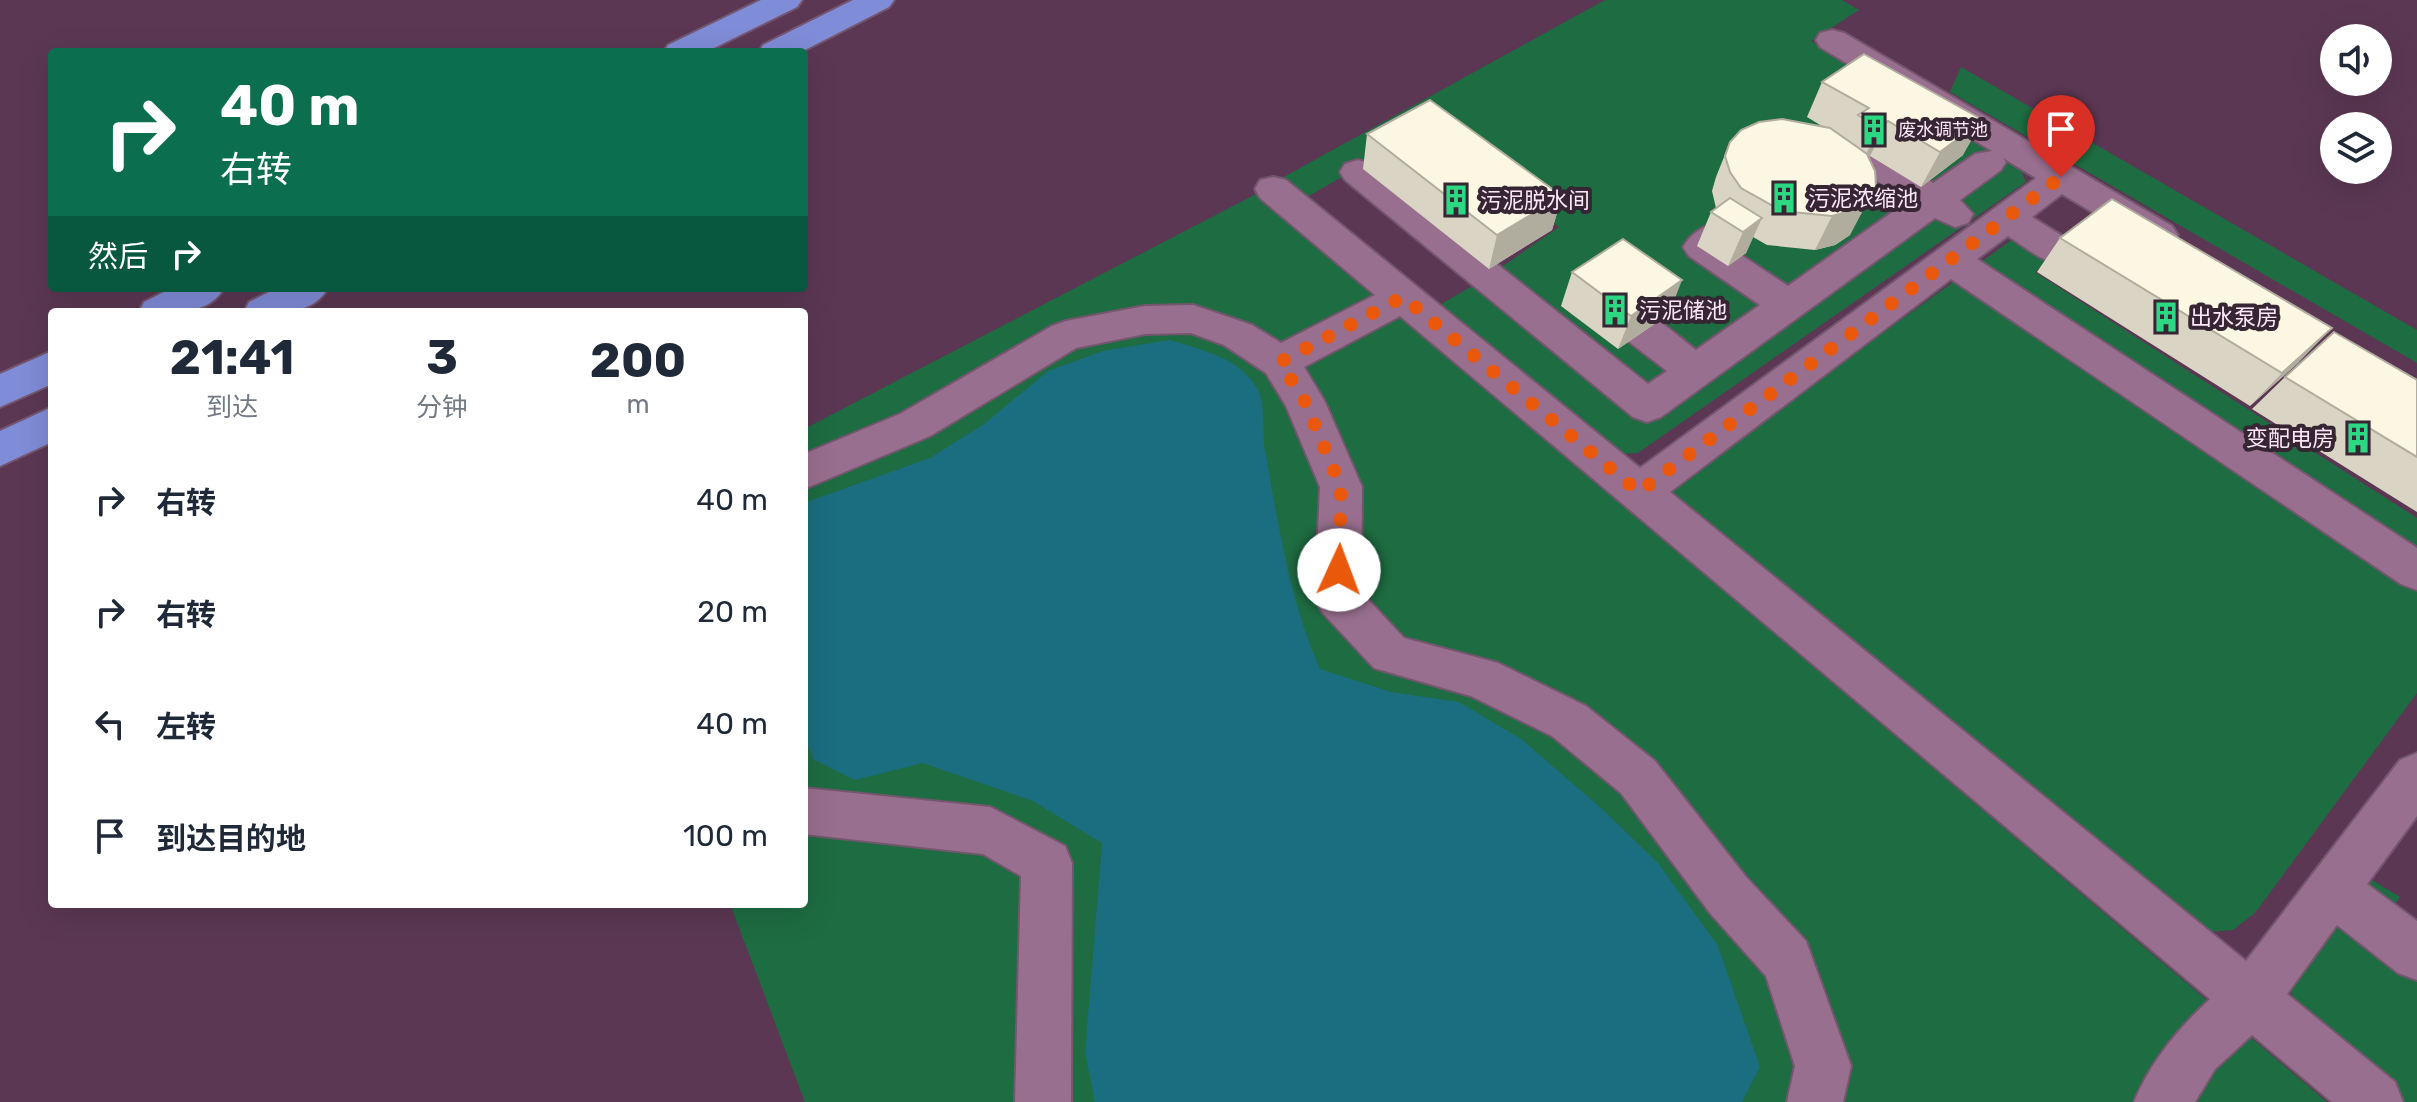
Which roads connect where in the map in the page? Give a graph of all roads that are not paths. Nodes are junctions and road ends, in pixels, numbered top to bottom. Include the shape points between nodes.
1 (786, 0) edge
2 (878, 0) edge
3 (1832, 40) dead end
4 (688, 48) edge
5 (783, 48) edge
6 (1870, 160) edge
7 (1988, 162) dead end
8 (1358, 172) dead end
9 (2061, 177) junction
10 (1273, 189) dead end
11 (1718, 200) dead end
12 (1934, 201) junction
13 (1996, 226) junction
14 (1864, 240) junction
15 (1453, 249) junction
16 (1803, 249) edge
17 (2185, 250) edge
18 (2062, 253) edge
19 (1950, 260) junction
20 (197, 292) edge
21 (301, 292) edge
22 (1396, 292) junction
23 (1788, 305) junction
24 (166, 308) edge
25 (271, 308) edge
26 (1633, 324) edge
27 (1280, 362) junction
28 (48, 368) edge
29 (1696, 371) junction
30 (0, 392) edge
31 (48, 425) edge
32 (0, 450) edge
33 (808, 470) edge
34 (1639, 492) junction
35 (2417, 571) edge
36 (2417, 776) edge
37 (808, 811) edge
38 (2332, 889) junction
39 (2417, 954) edge
40 (2250, 999) junction
41 (1043, 1102) edge
42 (1815, 1102) edge
43 (2162, 1102) edge
44 (2375, 1102) edge

1 - 4 highway
2 - 5 highway
3 - 9 street
6 - 12 street
7 - 12 street
8 - 15 street
9 - 13 street
9 - 17 street
10 - 22 street
11 - 23 street via 1737,244
12 - 13 street
12 - 14 street
13 - 18 street
13 - 19 street
14 - 16 street
14 - 23 street
15 - 22 street
15 - 29 street via 1647,406
19 - 34 street
19 - 35 street
20 - 24 highway
21 - 25 highway
22 - 27 street
22 - 34 street
23 - 29 street
26 - 29 street
27 - 33 street via 1238,335 1193,319 1145,320 1066,336 915,425
27 - 42 street via 1305,402 1341,487 1338,598 1390,654 1481,678 1569,721 1638,777 1728,895 1787,960 1823,1066
28 - 30 highway
31 - 32 highway
34 - 40 street
36 - 38 street
37 - 41 street via 990,831 1047,863
38 - 39 street
38 - 40 street
40 - 43 street via 2196,1050
40 - 44 street

